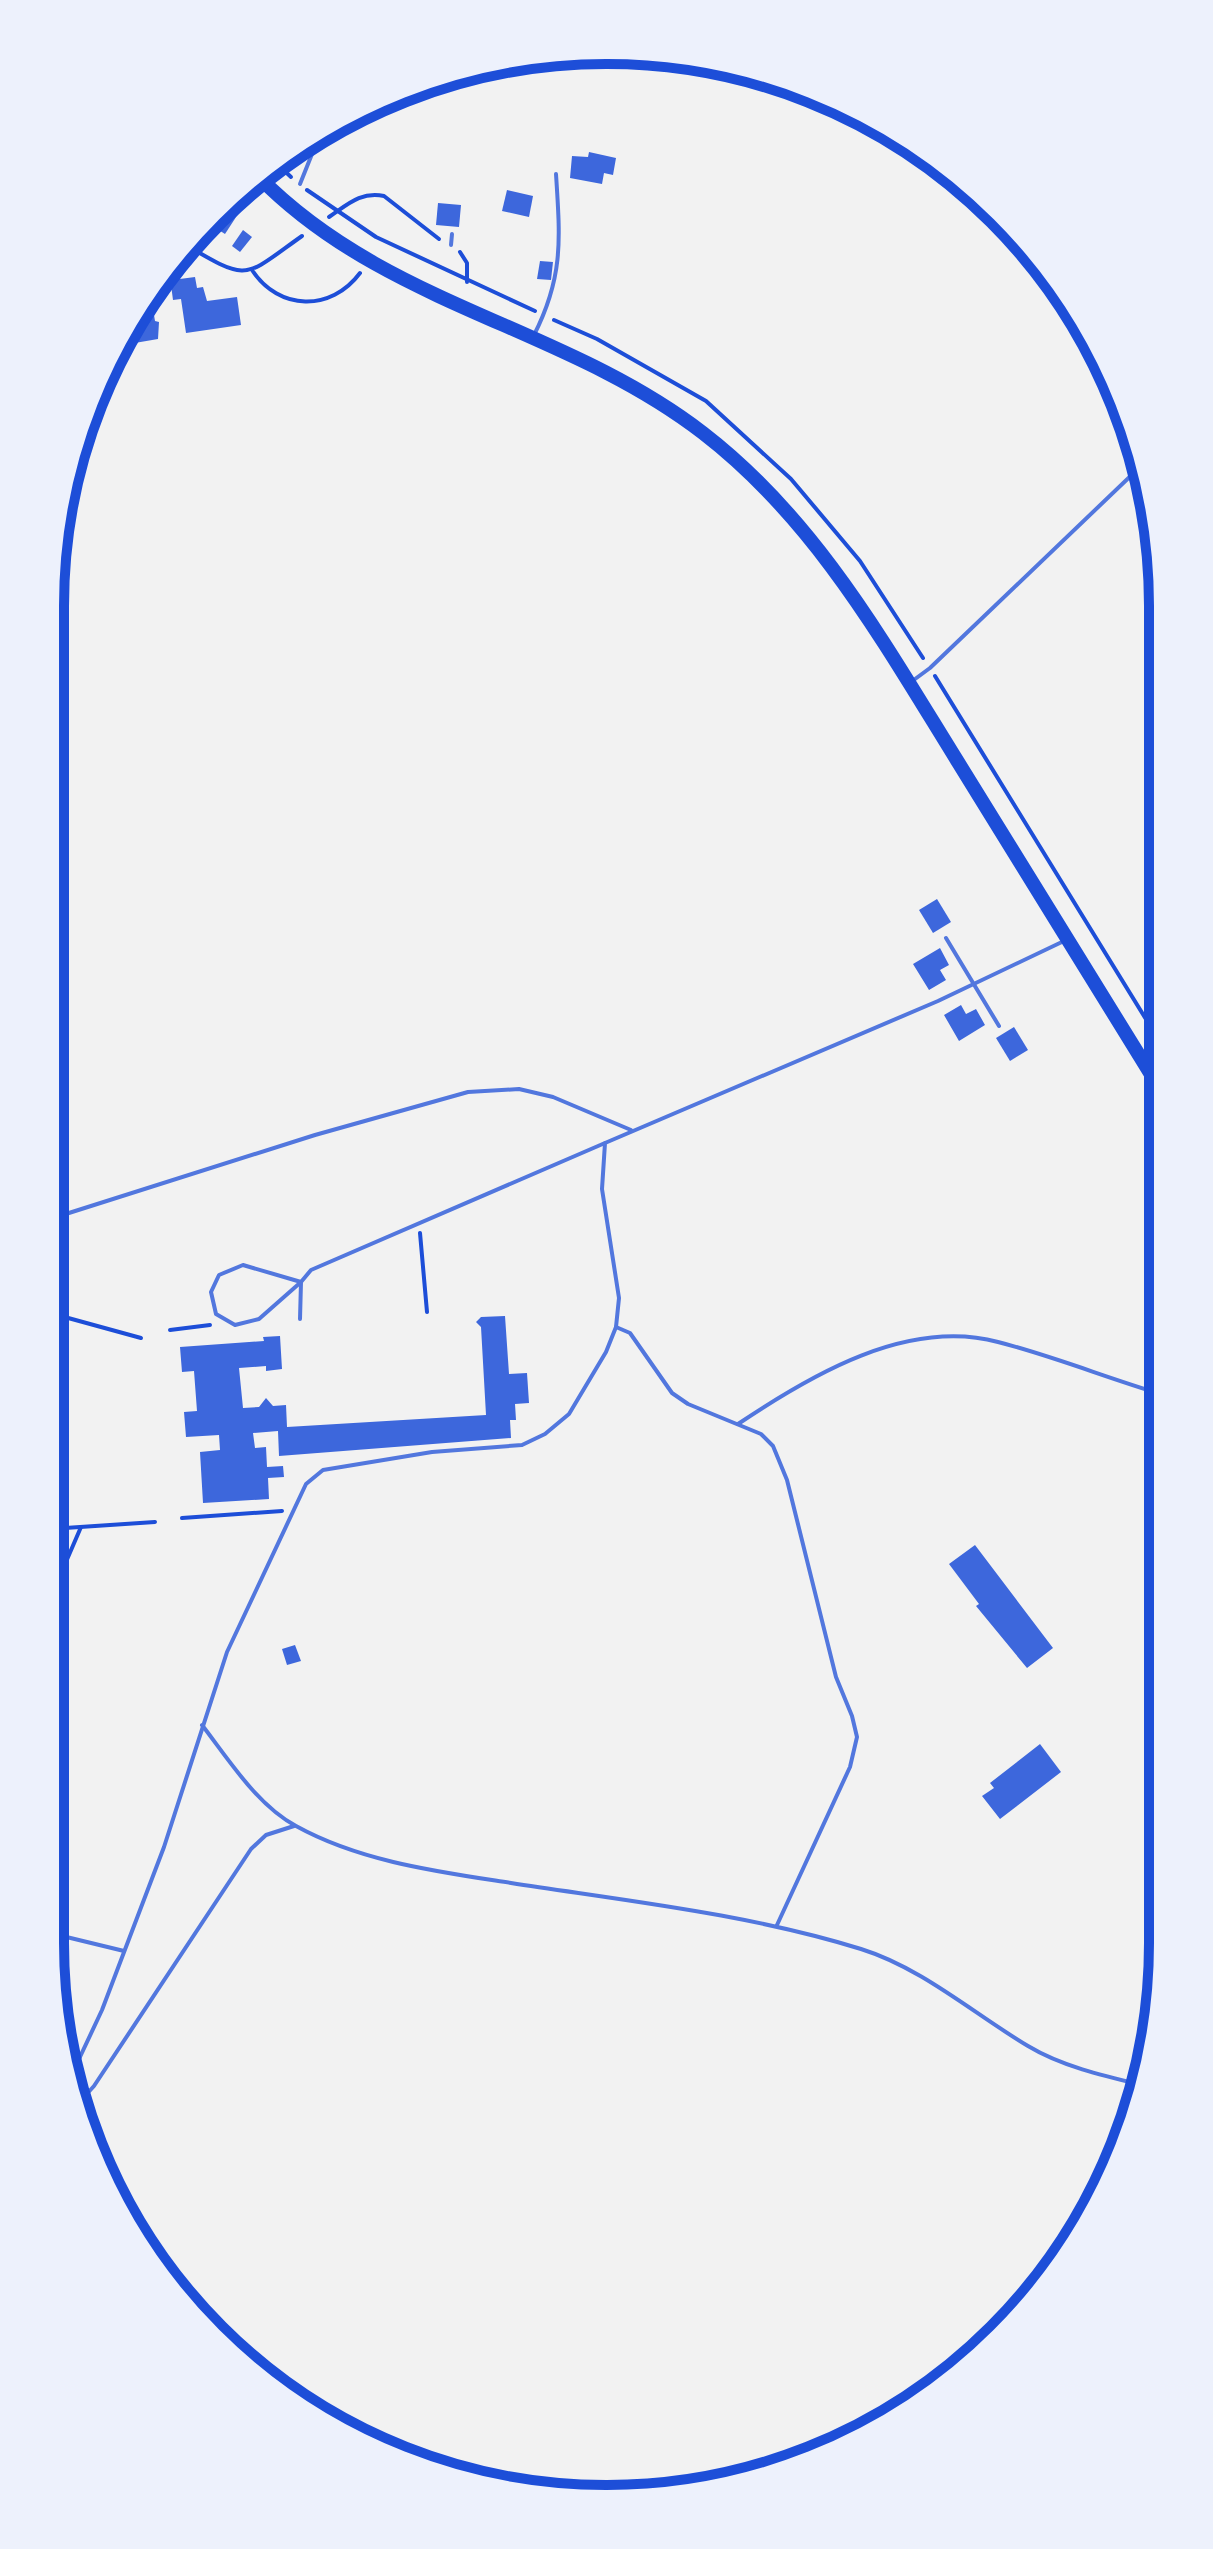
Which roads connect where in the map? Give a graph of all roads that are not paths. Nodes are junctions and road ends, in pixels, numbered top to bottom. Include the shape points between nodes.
1 (314, 150) edge
2 (556, 174) dead end
3 (267, 184) edge
4 (300, 184) road end
5 (452, 234) dead end
6 (451, 245) road end
7 (533, 337) junction
8 (1133, 474) edge
9 (909, 683) junction
10 (946, 938) dead end
11 (1068, 940) junction
12 (973, 983) junction
13 (999, 1026) dead end
14 (1149, 1071) edge
15 (631, 1130) junction
16 (605, 1143) junction
17 (64, 1215) edge
18 (301, 1282) junction
19 (300, 1319) dead end
20 (616, 1327) junction
21 (1149, 1390) edge
22 (738, 1424) junction
23 (202, 1725) junction
24 (294, 1826) junction
25 (777, 1925) junction
26 (64, 1936) edge
27 (124, 1951) junction
28 (77, 2063) edge
29 (1131, 2082) edge
30 (86, 2095) edge

1 - 4 lane
2 - 7 lane via 557,277
3 - 7 main road via 319,230 368,263
5 - 6 lane
7 - 9 main road via 660,403 755,477 820,548
8 - 9 lane
9 - 11 main road
10 - 12 lane
11 - 12 lane
11 - 14 main road
12 - 13 lane
12 - 15 lane
15 - 16 lane
15 - 17 lane via 553,1097 519,1089 468,1092 342,1126
16 - 18 lane via 311,1270
16 - 20 lane via 602,1189 619,1298
18 - 18 lane via 243,1265 229,1268 216,1279 213,1309 235,1325 253,1322
18 - 19 lane
20 - 22 lane via 630,1333 672,1393
20 - 23 lane via 569,1414 545,1434 522,1445 432,1452 323,1470 306,1484 227,1652
21 - 22 lane via 998,1341 947,1337 854,1359
22 - 25 lane via 773,1446 787,1480 836,1677 857,1737 845,1780
23 - 24 lane via 250,1786
23 - 27 lane
24 - 25 lane via 412,1867
24 - 30 lane via 266,1835 251,1849
25 - 29 lane via 866,1950 937,1987 1031,2048
26 - 27 lane
27 - 28 lane

